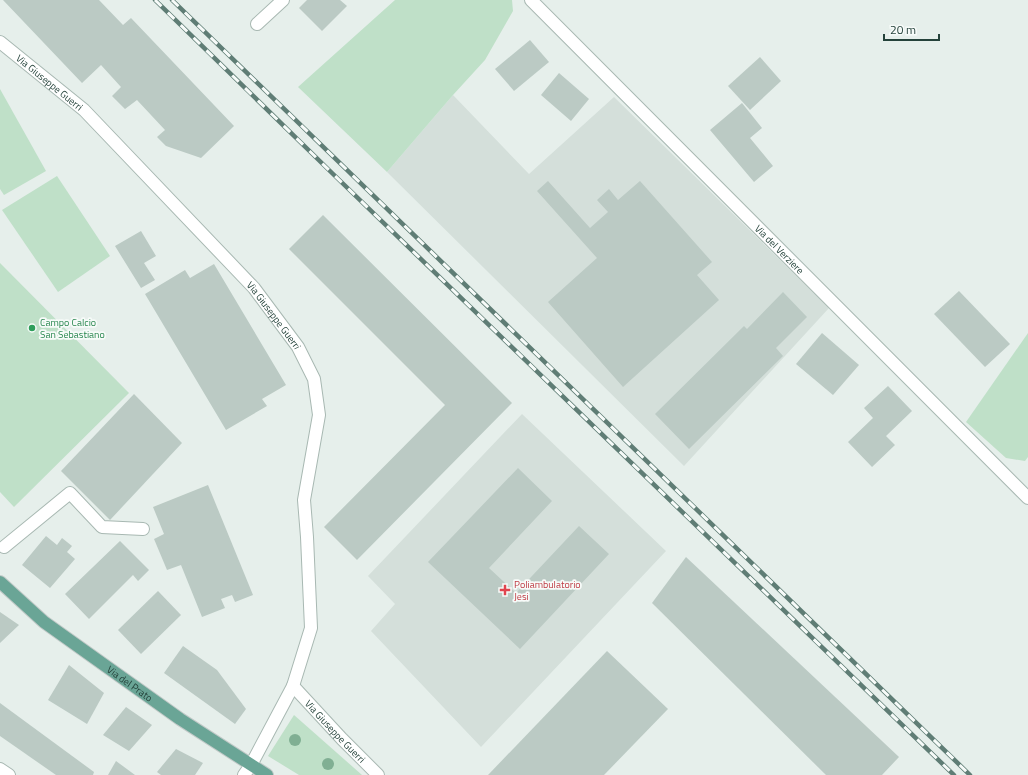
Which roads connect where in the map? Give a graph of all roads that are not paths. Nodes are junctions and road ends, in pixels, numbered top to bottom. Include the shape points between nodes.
1 (283, 0) edge
2 (531, 0) edge
3 (257, 24) dead end
4 (0, 42) edge
5 (1028, 498) edge
6 (143, 529) dead end
7 (1, 547) edge
8 (0, 582) edge
9 (293, 686) junction
10 (0, 769) edge
11 (248, 770) edge
12 (9, 775) edge
13 (267, 775) edge
14 (378, 775) edge

1 - 3 street
2 - 5 street, Via del Verziere
4 - 9 street, Via Giuseppe Guerri via 84,110 254,288 298,347 314,379 319,415 304,500 311,628
6 - 7 street via 102,527 70,493
8 - 11 main road, Via del Prato via 44,622
9 - 11 street, Via Giuseppe Guerri
9 - 14 street, Via Giuseppe Guerri
10 - 12 street
11 - 13 main road, Via del Prato

